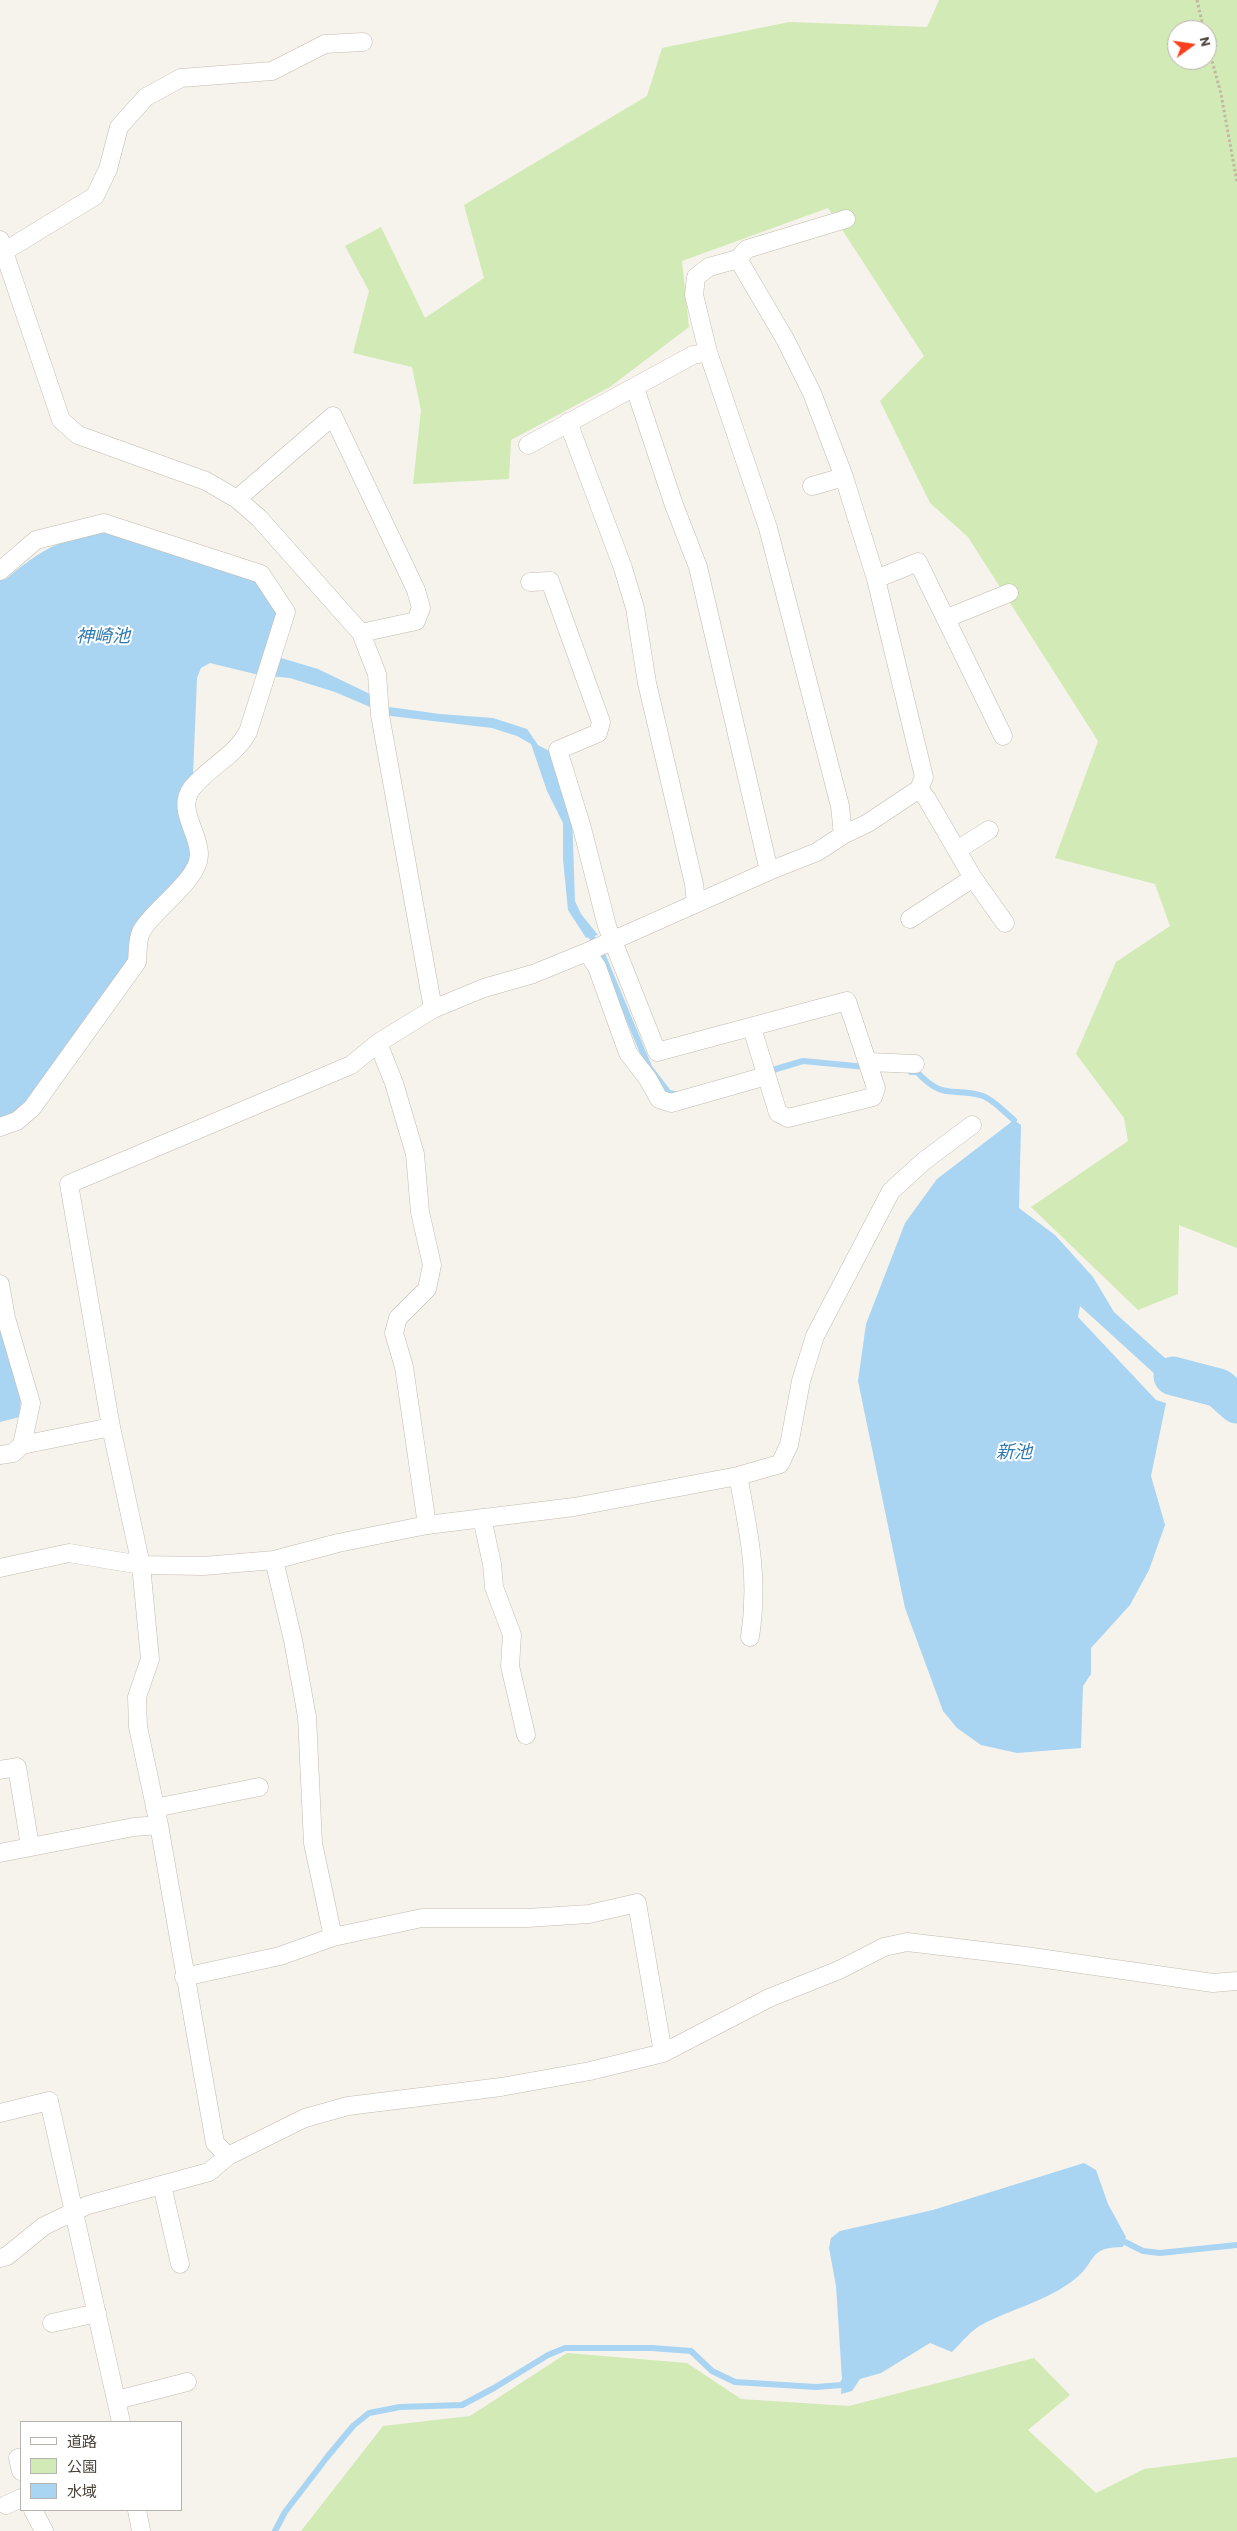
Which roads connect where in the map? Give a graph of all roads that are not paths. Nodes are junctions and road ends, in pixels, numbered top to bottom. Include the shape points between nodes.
1 (363, 42) dead end
2 (846, 219) dead end
3 (2, 246) edge
4 (738, 259) junction
5 (708, 352) junction
6 (634, 388) junction
7 (568, 422) junction
8 (528, 445) dead end
9 (844, 477) junction
10 (812, 486) dead end
11 (237, 499) junction
12 (0, 571) edge
13 (876, 579) junction
14 (530, 582) dead end
15 (1009, 593) dead end
16 (947, 618) junction
17 (361, 633) junction
18 (1003, 736) dead end
19 (919, 789) junction
20 (989, 830) dead end
21 (843, 835) junction
22 (957, 850) junction
23 (769, 870) junction
24 (973, 878) junction
25 (696, 903) junction
26 (910, 920) dead end
27 (1005, 923) dead end
28 (599, 947) junction
29 (433, 1009) junction
30 (752, 1028) junction
31 (378, 1044) junction
32 (869, 1062) junction
33 (915, 1064) dead end
34 (766, 1076) junction
35 (972, 1125) dead end
36 (0, 1127) edge
37 (0, 1284) edge
38 (111, 1427) junction
39 (22, 1445) junction
40 (0, 1455) edge
41 (738, 1476) junction
42 (482, 1518) junction
43 (427, 1525) junction
44 (274, 1560) junction
45 (142, 1565) junction
46 (0, 1568) edge
47 (750, 1637) dead end
48 (526, 1735) dead end
49 (0, 1770) edge
50 (260, 1787) dead end
51 (157, 1816) junction
52 (30, 1846) junction
53 (0, 1853) edge
54 (333, 1937) junction
55 (184, 1977) junction
56 (1237, 1981) edge
57 (663, 2053) junction
58 (0, 2113) edge
59 (228, 2156) junction
60 (162, 2185) junction
61 (75, 2212) junction
62 (0, 2258) edge
63 (180, 2264) dead end
64 (97, 2313) junction
65 (52, 2323) dead end
66 (187, 2382) dead end
67 (117, 2400) junction
68 (121, 2421) edge
69 (34, 2511) edge
70 (137, 2511) edge
71 (44, 2531) edge
72 (141, 2531) edge

1 - 3 street via 325,44 272,71 181,78 146,97 119,127 108,169 95,196
2 - 4 street via 747,249
3 - 11 street via 60,420 78,435 206,481
4 - 5 street via 709,267 696,277 694,295
4 - 9 street via 812,393
5 - 6 street via 693,355
5 - 21 street via 768,528 840,806
6 - 7 street
6 - 23 street via 698,567
7 - 8 street
7 - 25 street via 635,608 647,683
9 - 10 street
9 - 13 street
11 - 17 street via 259,518
11 - 17 street via 332,416 416,590 421,608 416,621
12 - 36 street via 36,540 104,523 261,574 286,612 248,732 241,745 192,788 186,799 200,854 194,870 140,933 138,962 32,1108 17,1121
13 - 16 street via 918,562
13 - 19 street via 924,777
14 - 28 street via 550,581 602,722 598,733 558,750 607,926
15 - 16 street
16 - 18 street
17 - 29 street via 377,674 380,715
19 - 21 street via 868,824
19 - 22 street
20 - 22 street
21 - 23 street via 817,852
22 - 24 street
23 - 25 street
24 - 26 street
24 - 27 street
25 - 28 street
28 - 29 street
28 - 30 street via 657,1052
28 - 34 street via 596,967 628,1053 660,1100 671,1103
29 - 31 street
30 - 32 street via 847,1001
30 - 34 street
31 - 38 street via 351,1065 69,1184
31 - 43 street via 394,1083 414,1154 420,1212 432,1265 427,1288 398,1318 394,1333 404,1367
32 - 33 street
32 - 34 street via 876,1088 873,1097 788,1118 778,1113
35 - 41 street via 891,1191 815,1336 801,1381 789,1446 780,1464
37 - 39 street via 6,1318 31,1403
38 - 39 street
38 - 45 street
39 - 40 street via 13,1453
41 - 42 street via 574,1507
41 - 47 street via 754,1557 755,1608
42 - 43 street
42 - 48 street via 494,1587 512,1636 510,1666
43 - 44 street
44 - 45 street via 204,1566
44 - 54 street via 307,1717 313,1843
45 - 46 street via 69,1553
45 - 51 street via 150,1659 137,1697 138,1727
49 - 52 street via 17,1767
50 - 51 street
51 - 52 street via 134,1827
51 - 55 street
52 - 53 street
54 - 55 street via 280,1956
54 - 57 street via 422,1918 528,1918 589,1914 637,1903
55 - 59 street via 215,2143
56 - 57 street via 1213,1983 907,1942 884,1947 839,1970 769,1998
57 - 59 street via 590,2072 501,2087 348,2106 305,2118
58 - 61 street via 49,2101
59 - 60 street via 209,2172
60 - 61 street via 88,2204
60 - 63 street
61 - 62 street via 44,2226
61 - 64 street
64 - 65 street
64 - 67 street
66 - 67 street
67 - 68 street
69 - 71 street
70 - 72 street

